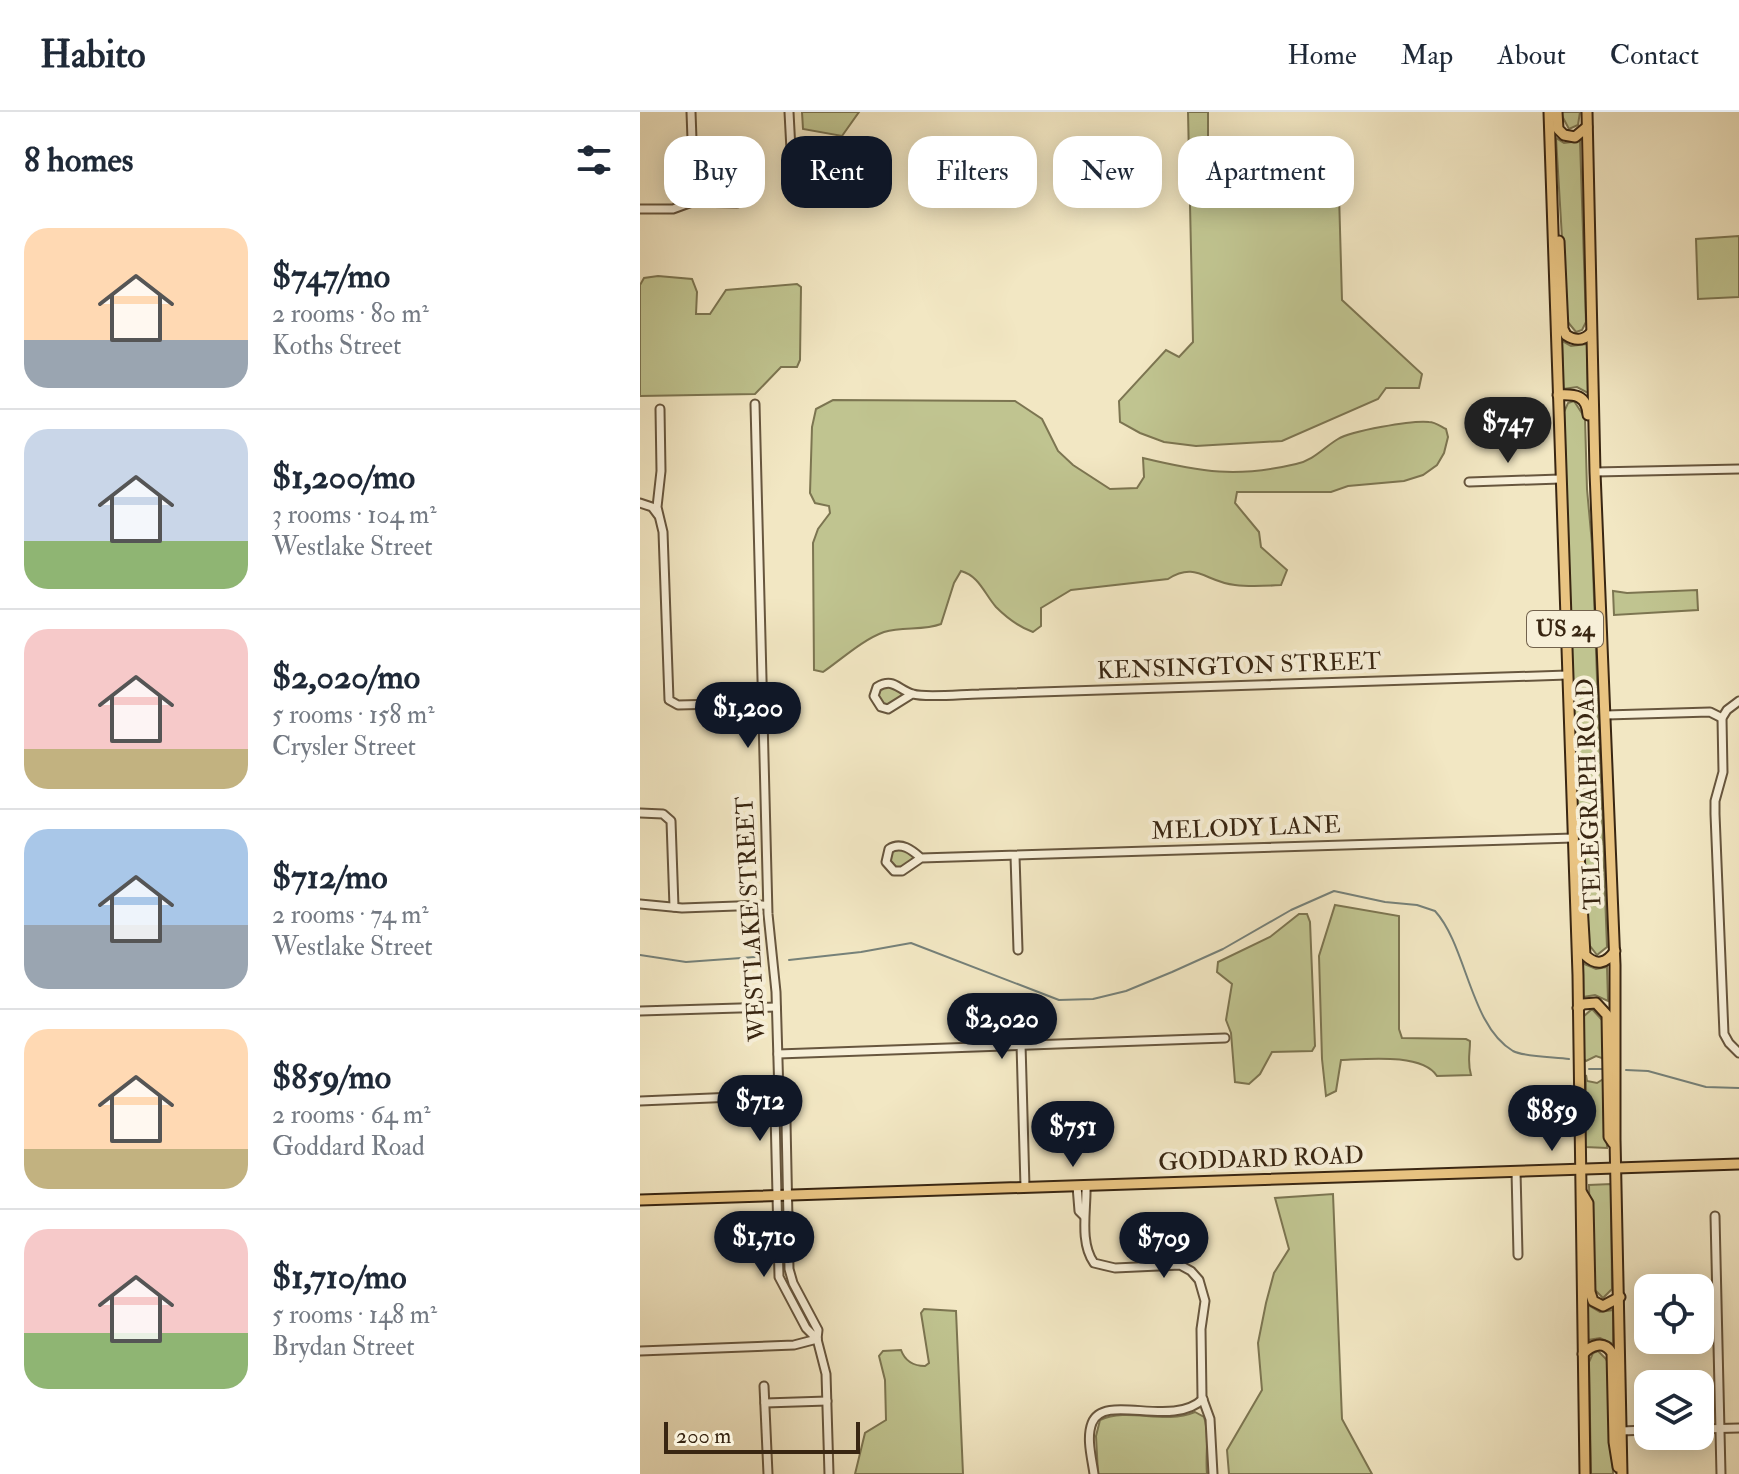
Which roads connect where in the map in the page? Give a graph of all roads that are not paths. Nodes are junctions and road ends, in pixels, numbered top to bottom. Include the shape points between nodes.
1 (691, 112) edge
2 (789, 112) edge
3 (1549, 112) edge
4 (1557, 112) edge
5 (1587, 112) edge
6 (1587, 127) junction
7 (692, 136) edge
8 (790, 136) edge
9 (676, 208) edge
10 (640, 209) edge
11 (1552, 219) junction
12 (1591, 333) junction
13 (1558, 395) junction
14 (755, 404) dead end
15 (660, 409) dead end
16 (1739, 469) edge
17 (1595, 472) junction
18 (1560, 479) junction
19 (1469, 482) dead end
20 (640, 503) edge
21 (659, 517) junction
22 (1598, 532) junction
23 (1567, 675) junction
24 (912, 694) junction
25 (1739, 701) edge
26 (762, 703) junction
27 (1606, 715) junction
28 (1722, 718) junction
29 (640, 813) edge
30 (1572, 820) junction
31 (1573, 838) junction
32 (1015, 856) junction
33 (921, 858) junction
34 (640, 904) edge
35 (767, 905) junction
36 (674, 907) junction
37 (1018, 950) dead end
38 (1615, 951) junction
39 (776, 1007) junction
40 (1578, 1008) junction
41 (640, 1011) edge
42 (1225, 1038) dead end
43 (1021, 1044) junction
44 (1739, 1053) edge
45 (778, 1054) junction
46 (779, 1095) junction
47 (640, 1101) edge
48 (1615, 1145) junction
49 (1739, 1164) edge
50 (1617, 1167) junction
51 (1580, 1169) junction
52 (1516, 1171) junction
53 (1082, 1186) junction
54 (1025, 1187) junction
55 (1581, 1190) junction
56 (782, 1194) junction
57 (640, 1200) edge
58 (1715, 1216) dead end
59 (1518, 1255) dead end
60 (1620, 1297) junction
61 (817, 1339) junction
62 (640, 1351) edge
63 (1583, 1354) junction
64 (764, 1386) dead end
65 (1203, 1399) junction
66 (827, 1401) junction
67 (765, 1403) junction
68 (1739, 1428) edge
69 (1714, 1429) edge
70 (1720, 1429) junction
71 (1621, 1431) junction
72 (1634, 1431) edge
73 (768, 1474) edge
74 (829, 1474) edge
75 (1094, 1474) edge
76 (1213, 1474) edge
77 (1585, 1474) edge
78 (1621, 1474) edge
79 (1721, 1474) edge

1 - 7 street
2 - 8 street
3 - 11 main road, TELEGRAPH ROAD / US 24
4 - 6 main road via 1564,135 1578,136
5 - 6 main road, TELEGRAPH ROAD / US 24
6 - 12 main road, TELEGRAPH ROAD / US 24
9 - 10 street
11 - 12 main road via 1560,246 1563,329 1575,339
11 - 13 main road, TELEGRAPH ROAD / US 24
12 - 17 main road, TELEGRAPH ROAD / US 24
13 - 18 main road, TELEGRAPH ROAD / US 24
13 - 22 main road via 1578,395 1588,408 1592,515
14 - 26 street, WESTLAKE STREET
15 - 21 street
16 - 17 street
17 - 22 main road, TELEGRAPH ROAD / US 24
18 - 19 street
18 - 23 main road, TELEGRAPH ROAD / US 24
20 - 21 street
21 - 26 street via 671,703
22 - 27 main road, TELEGRAPH ROAD / US 24
23 - 24 street, KENSINGTON STREET
23 - 30 main road, TELEGRAPH ROAD / US 24
24 - 24 street, KENSINGTON STREET via 886,682 874,696 888,709
25 - 28 street
26 - 35 street, WESTLAKE STREET
27 - 28 street via 1710,712
27 - 38 main road, TELEGRAPH ROAD / US 24
28 - 44 street via 1723,772 1715,814 1724,1034
29 - 36 street via 671,821
30 - 31 main road, TELEGRAPH ROAD / US 24
30 - 38 main road via 1585,955 1600,963
31 - 32 street, MELODY LANE
31 - 40 main road, TELEGRAPH ROAD / US 24
32 - 33 street, MELODY LANE
32 - 37 street
33 - 33 street, MELODY LANE via 899,845 889,849 886,862 902,871
34 - 36 street
35 - 36 street
35 - 39 street, WESTLAKE STREET
38 - 48 main road, TELEGRAPH ROAD / US 24
39 - 41 street
39 - 45 street, WESTLAKE STREET
40 - 48 main road via 1596,1003 1607,1015 1609,1137
40 - 51 main road, TELEGRAPH ROAD / US 24
42 - 43 street
43 - 45 street
43 - 54 street
45 - 46 street, WESTLAKE STREET
46 - 47 street
46 - 56 street, WESTLAKE STREET via 786,1122
48 - 50 main road, TELEGRAPH ROAD / US 24
49 - 50 main road, GODDARD ROAD
50 - 51 main road, GODDARD ROAD
50 - 60 main road, TELEGRAPH ROAD / US 24
51 - 52 main road, GODDARD ROAD
51 - 55 main road, TELEGRAPH ROAD / US 24
52 - 53 main road, GODDARD ROAD
52 - 59 street
53 - 54 main road, GODDARD ROAD
53 - 65 street via 1088,1252 1096,1264 1180,1265 1199,1280 1205,1301
54 - 56 main road, GODDARD ROAD
55 - 60 main road via 1588,1203 1593,1301 1603,1306
55 - 63 main road, TELEGRAPH ROAD / US 24
56 - 57 main road, GODDARD ROAD
56 - 61 street, WESTLAKE STREET via 790,1275 815,1322
58 - 70 street
60 - 71 main road, TELEGRAPH ROAD / US 24
61 - 62 street via 794,1345
61 - 66 street, WESTLAKE STREET
63 - 77 main road, TELEGRAPH ROAD / US 24
63 - 78 main road via 1601,1345 1612,1353 1615,1460
64 - 67 street
65 - 75 street via 1178,1412 1102,1411 1092,1421
65 - 76 street via 1210,1419
66 - 67 street
66 - 74 street, WESTLAKE STREET
67 - 73 street
68 - 70 street
69 - 70 street
70 - 79 street
71 - 72 street
71 - 78 main road, TELEGRAPH ROAD / US 24

